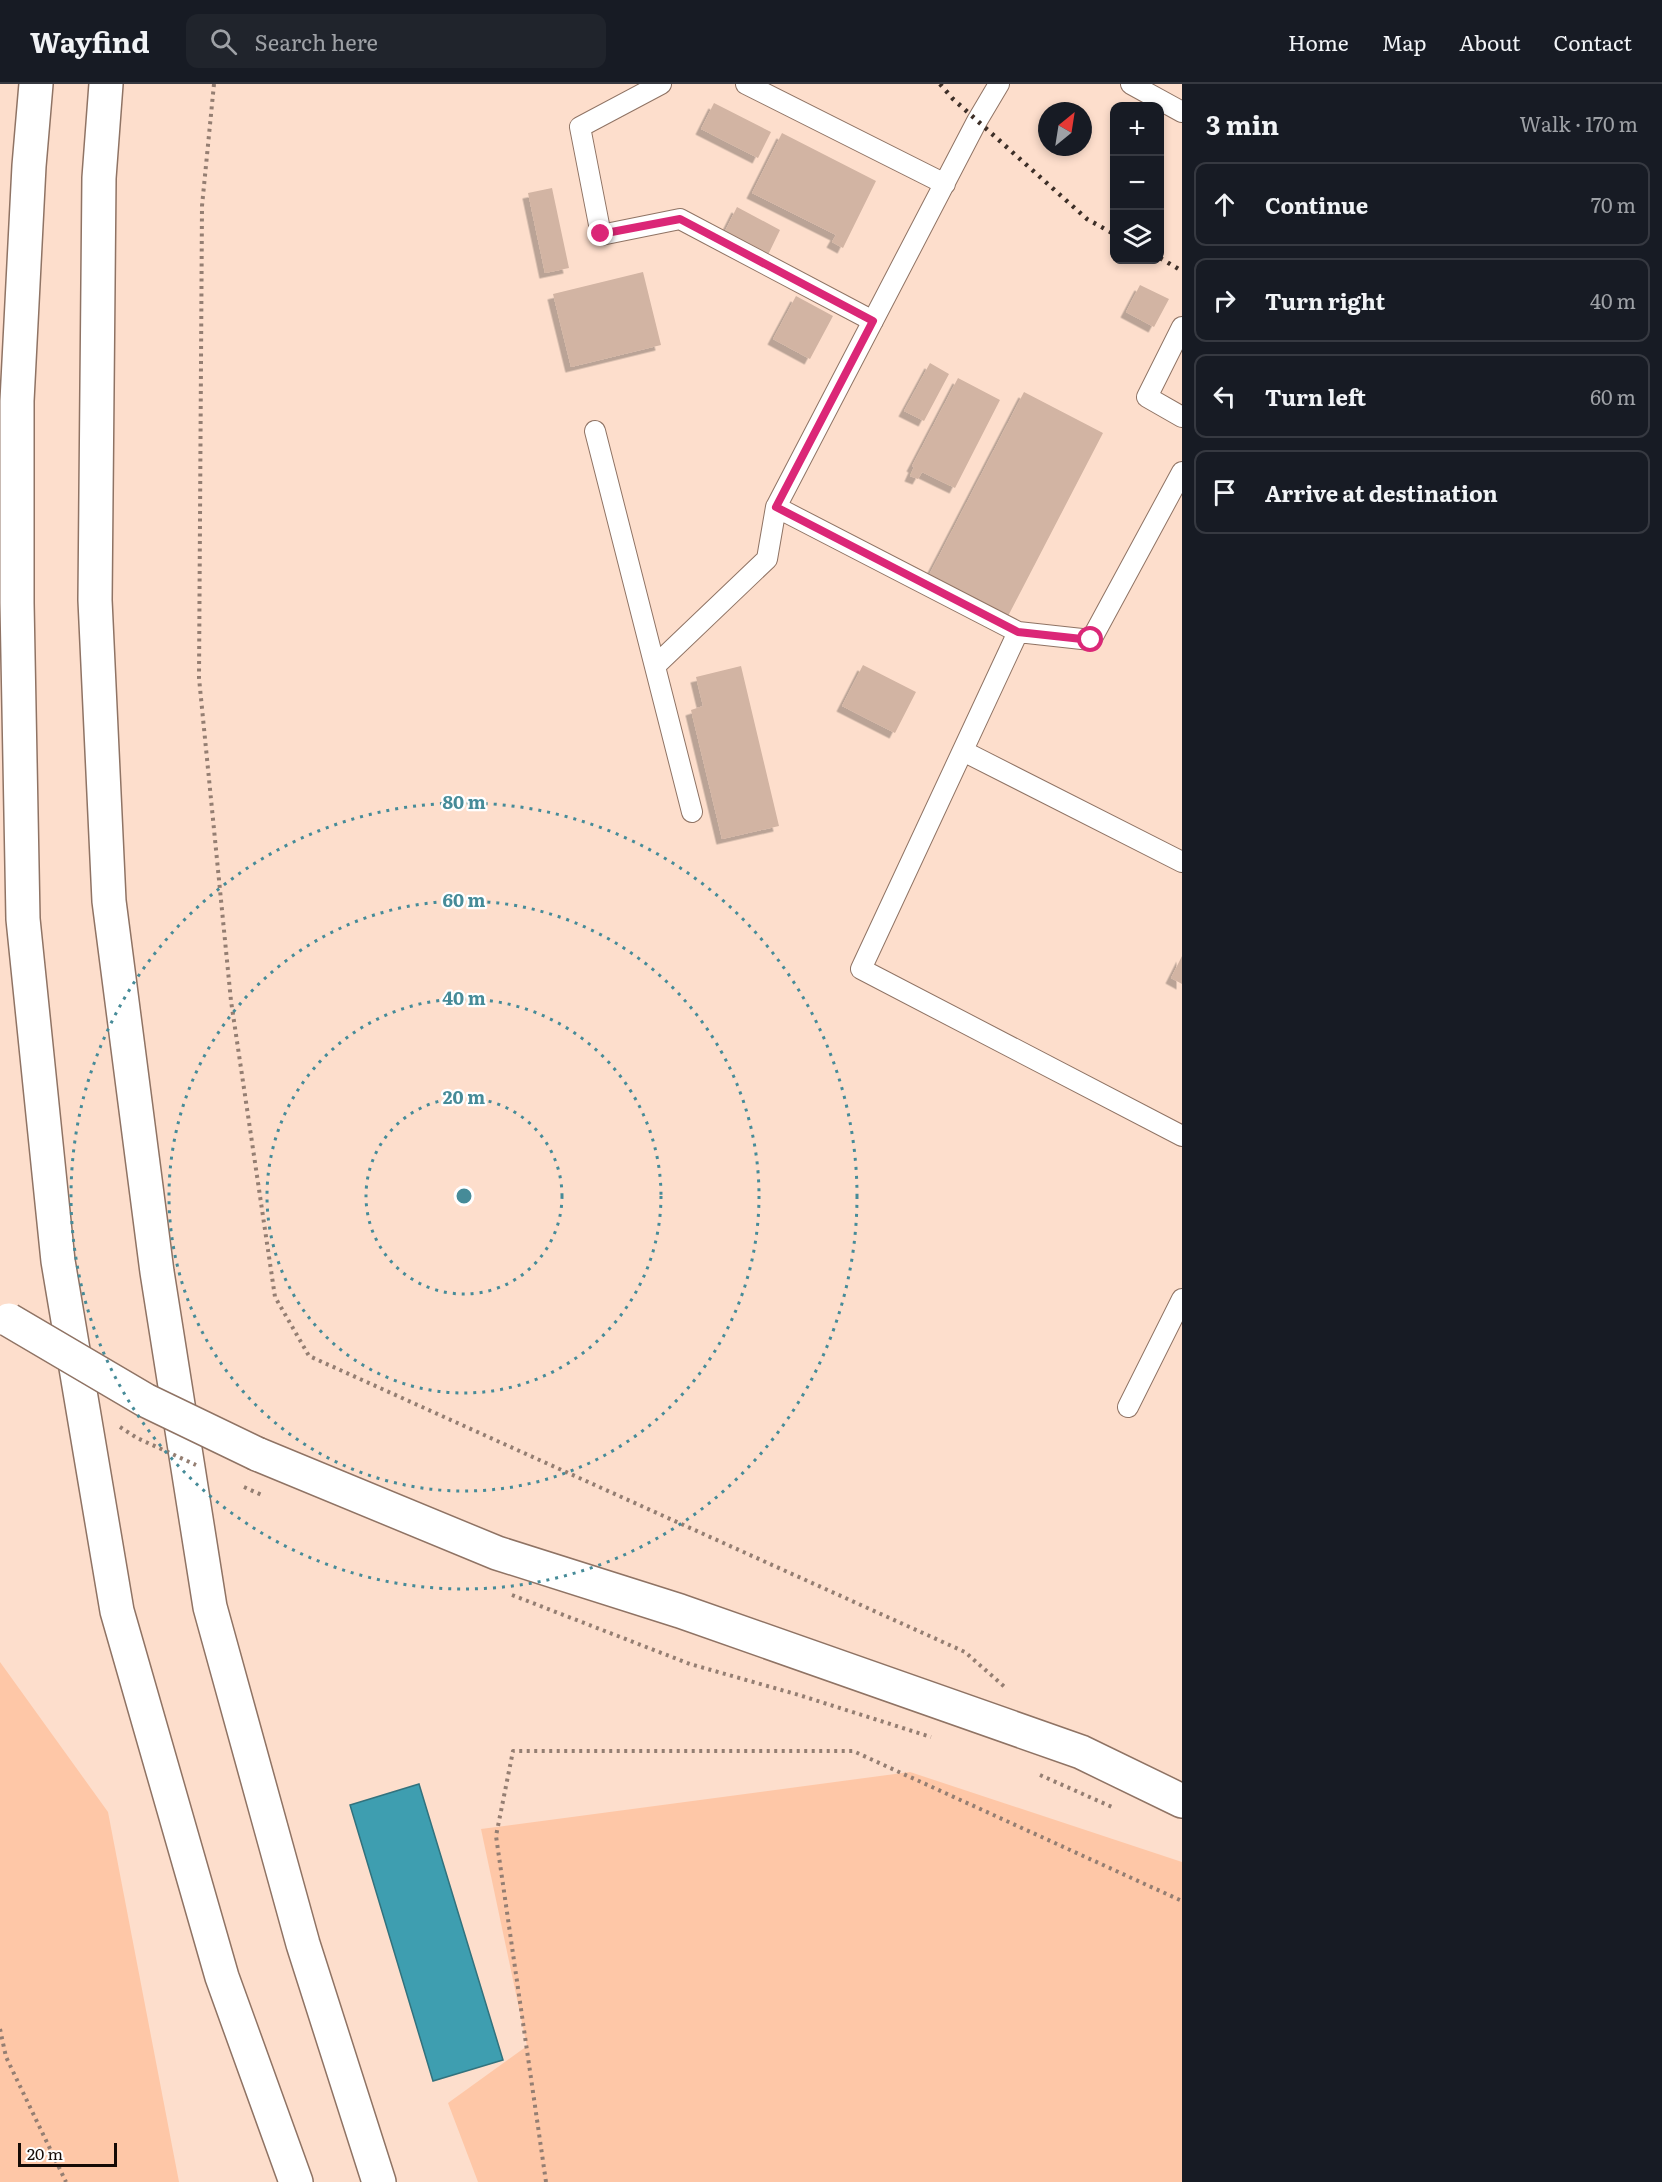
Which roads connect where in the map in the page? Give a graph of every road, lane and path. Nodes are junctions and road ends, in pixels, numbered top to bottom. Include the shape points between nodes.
1 (36, 84) edge
2 (106, 84) edge
3 (214, 84) edge
4 (661, 84) edge
5 (746, 84) edge
6 (999, 84) edge
7 (1131, 84) edge
8 (1182, 112) edge
9 (945, 184) junction
10 (873, 321) junction
11 (1182, 327) edge
12 (0, 366) edge
13 (17, 401) junction
14 (1182, 417) edge
15 (595, 431) dead end
16 (1182, 472) edge
17 (776, 507) junction
18 (1018, 632) junction
19 (656, 664) junction
20 (963, 750) junction
21 (692, 812) dead end
22 (1182, 862) edge
23 (1182, 1136) edge
24 (1182, 1299) edge
25 (5, 1317) edge
26 (1128, 1407) dead end
27 (264, 1496) dead end
28 (274, 1500) dead end
29 (504, 1593) dead end
30 (1009, 1690) dead end
31 (942, 1741) dead end
32 (1029, 1771) dead end
33 (1182, 1800) edge
34 (1117, 1809) dead end
35 (1182, 1901) edge
36 (0, 2029) edge
37 (66, 2182) edge
38 (296, 2182) edge
39 (379, 2182) edge
40 (546, 2182) edge

1 - 13 main road
2 - 39 main road via 99,178 95,611 109,901 157,1272 210,1607 303,1944
3 - 30 path via 202,206 199,678 231,1001 275,1297 309,1356 964,1652
4 - 10 lane via 580,127 601,234 680,219
5 - 9 lane
6 - 9 lane
7 - 8 lane
9 - 10 lane
10 - 17 lane
11 - 14 lane via 1147,397
12 - 13 lane
13 - 38 main road via 23,919 58,1262 117,1611 222,1977
15 - 19 lane
16 - 18 lane via 1091,640
17 - 18 lane
17 - 19 lane via 767,559
18 - 20 lane
19 - 21 lane
20 - 22 lane
20 - 23 lane via 861,969
24 - 26 lane
25 - 33 main road, bridge via 145,1400 257,1454 497,1553 680,1611 1081,1752
27 - 28 path
29 - 31 path via 690,1664
32 - 34 path
35 - 40 path via 853,1751 513,1752 496,1836
36 - 37 path via 6,2057

